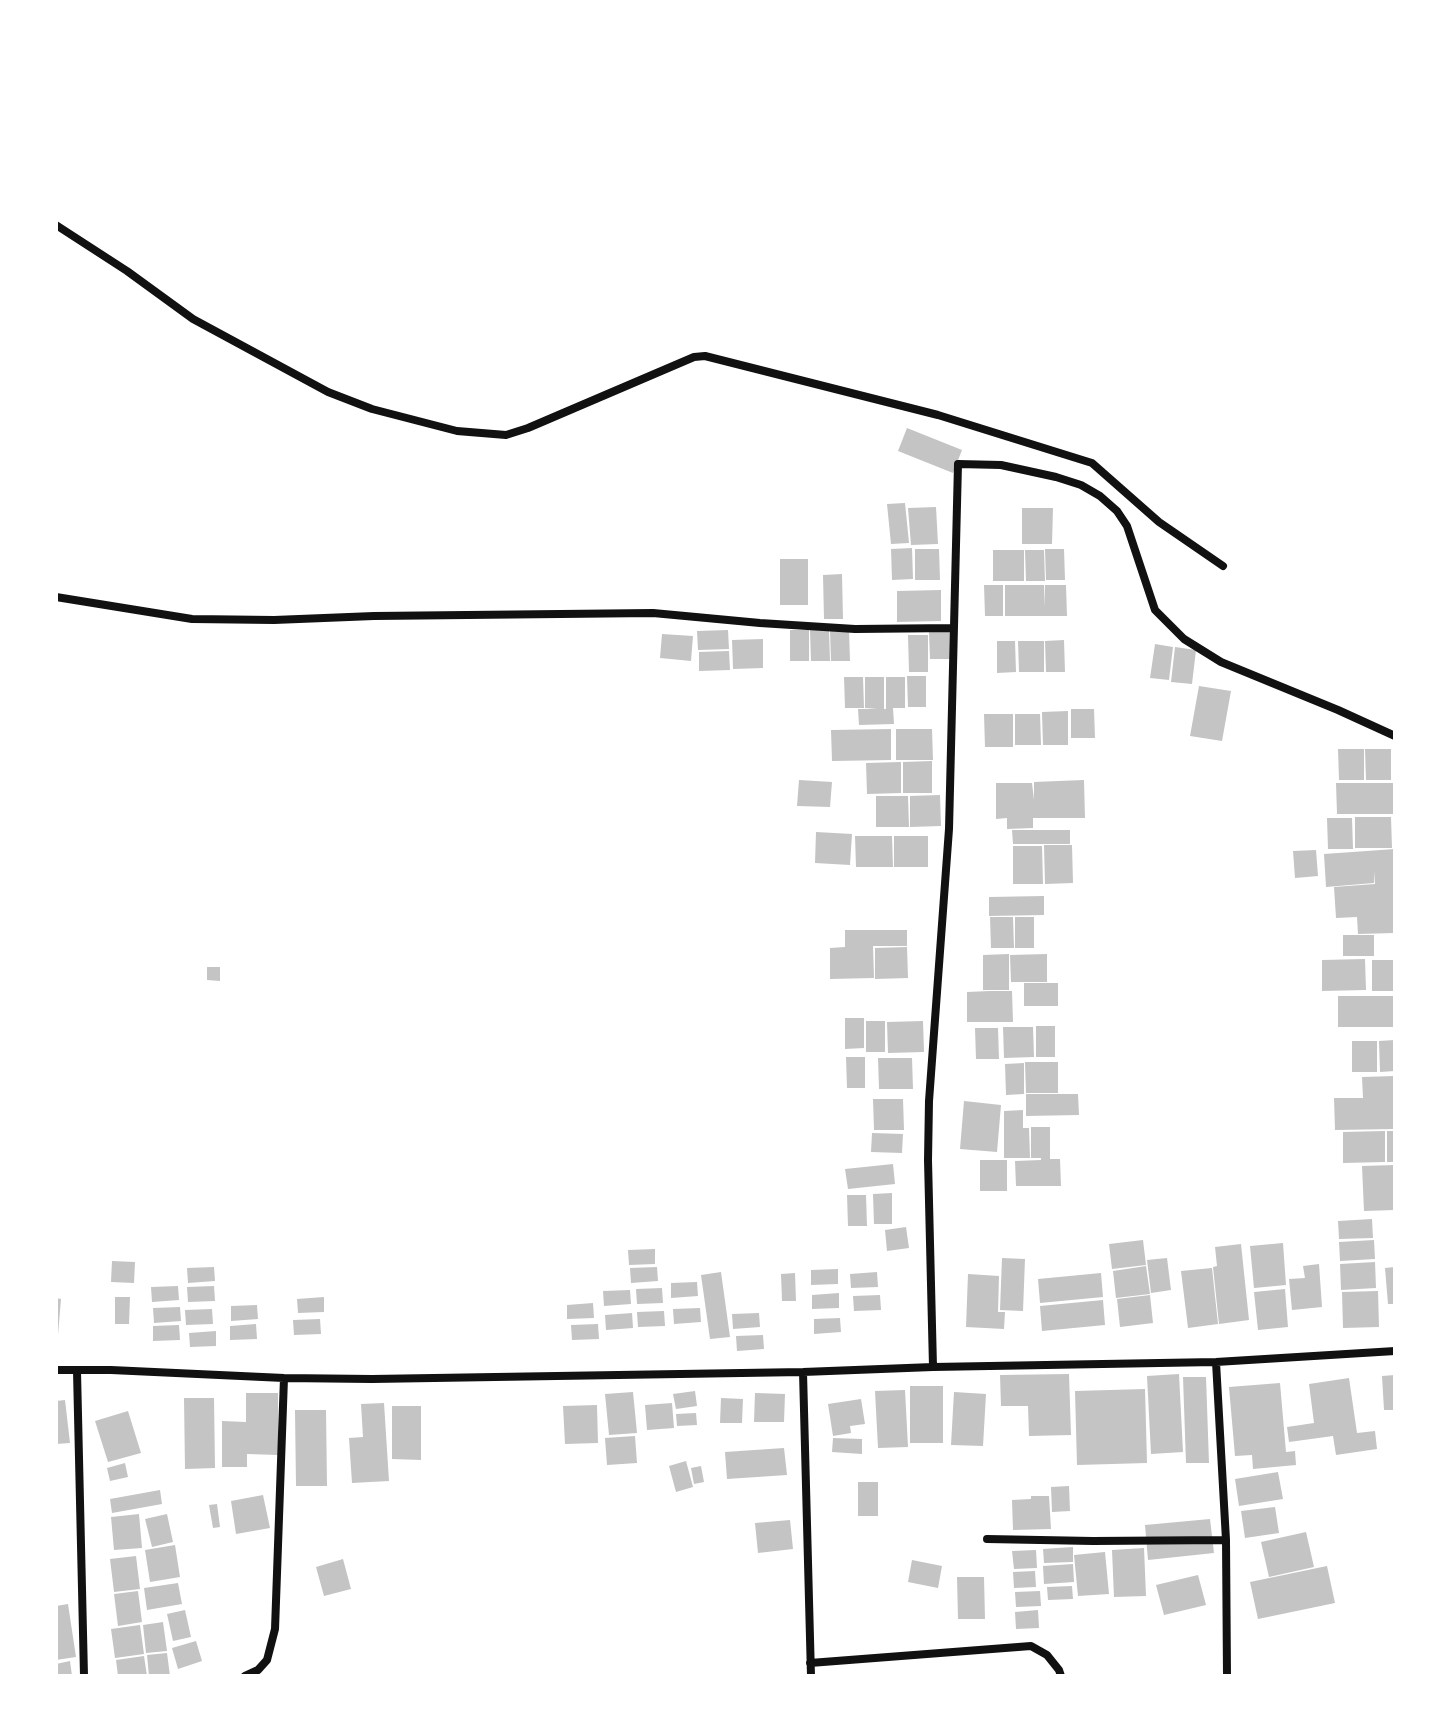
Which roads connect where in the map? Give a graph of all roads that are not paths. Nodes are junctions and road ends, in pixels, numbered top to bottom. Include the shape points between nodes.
1 (56, 225) edge
2 (1223, 566) dead end
3 (56, 597) edge
4 (954, 628) junction
5 (1395, 736) edge
6 (1395, 1351) edge
7 (1216, 1362) junction
8 (933, 1367) junction
9 (56, 1370) edge
10 (77, 1371) junction
11 (803, 1372) junction
12 (284, 1378) junction
13 (987, 1539) dead end
14 (1226, 1540) junction
15 (810, 1663) junction
16 (84, 1676) edge
17 (245, 1676) edge
18 (811, 1676) edge
19 (1061, 1676) edge
20 (1227, 1676) edge

1 - 2 street via 193,319 328,392 372,409 457,431 506,435 705,356 938,415 1092,463 1159,522
3 - 4 street via 192,619 653,613 839,628
4 - 5 street via 958,464 1001,465 1056,477 1081,485 1117,511 1155,610 1184,639 1221,662
4 - 8 street via 949,829 929,1101
6 - 7 street
7 - 8 street
7 - 14 street
8 - 11 street
9 - 10 street
10 - 12 street
10 - 16 street
11 - 12 street
11 - 15 street
12 - 17 street via 275,1629 267,1660
13 - 14 street
14 - 20 street
15 - 18 street
15 - 19 street via 1031,1646 1047,1655

